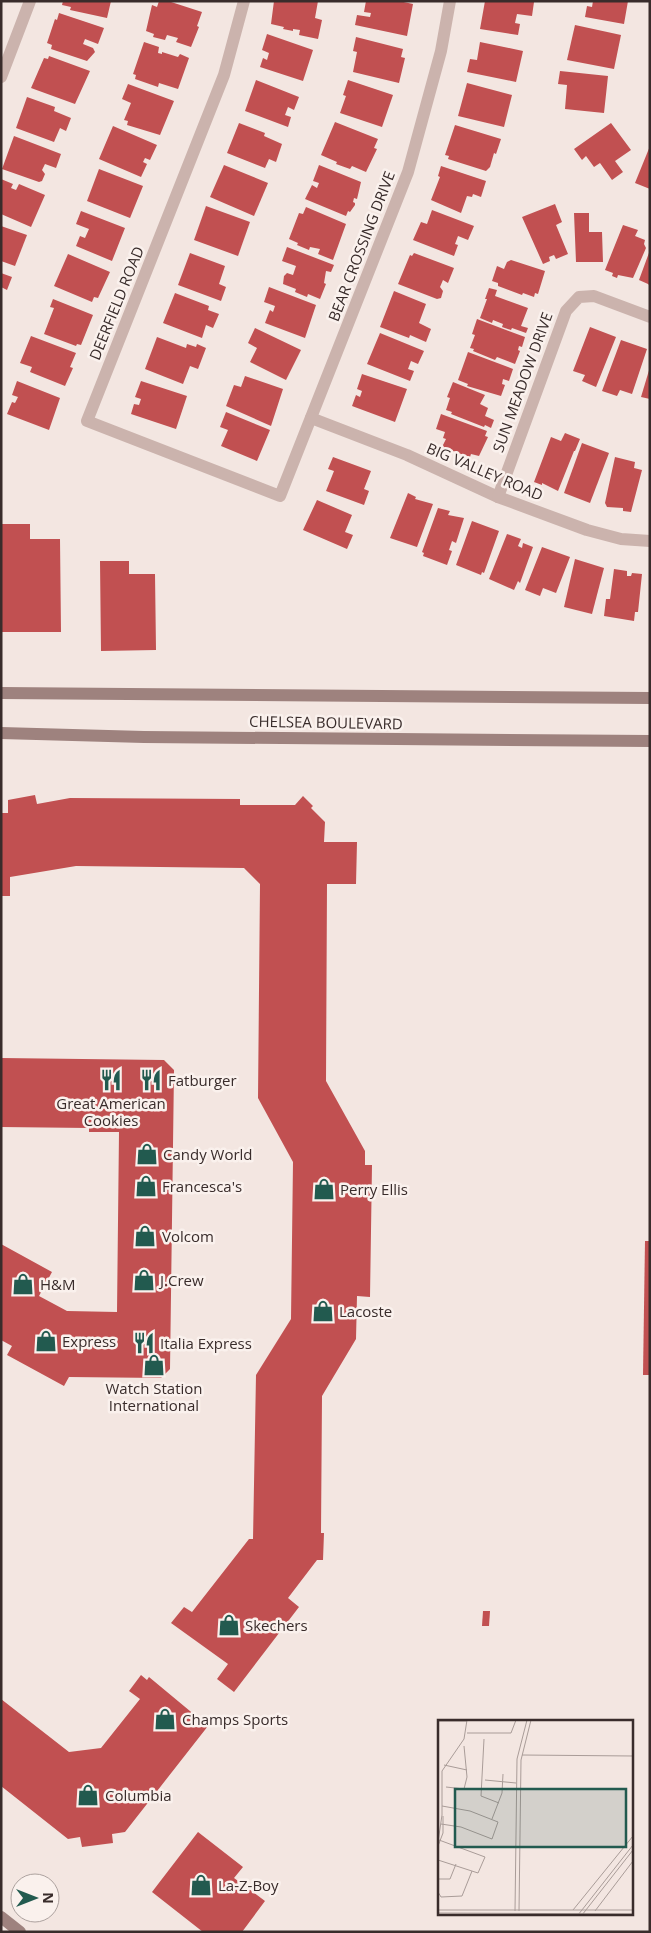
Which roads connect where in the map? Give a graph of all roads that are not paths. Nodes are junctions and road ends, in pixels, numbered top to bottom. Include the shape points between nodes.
1 (30, 1) edge
2 (244, 1) edge
3 (450, 1) edge
4 (1, 77) edge
5 (650, 316) edge
6 (311, 418) junction
7 (280, 496) joint
8 (498, 497) junction
9 (650, 540) edge
10 (1, 693) edge
11 (650, 698) edge
12 (1, 733) edge
13 (650, 741) edge
14 (1, 1917) edge
15 (20, 1932) edge

1 - 4 street
2 - 7 street, DEERFIELD ROAD via 224,75 87,421
3 - 6 street, BEAR CROSSING DRIVE via 441,51 408,172
5 - 8 street, SUN MEADOW DRIVE via 594,296 579,297 566,311
6 - 7 street, BEAR CROSSING DRIVE
6 - 8 street, BIG VALLEY ROAD via 407,455
8 - 9 street, BIG VALLEY ROAD via 598,533 621,539
10 - 11 main road, CHELSEA BOULEVARD
12 - 13 main road, CHELSEA BOULEVARD
14 - 15 main road

